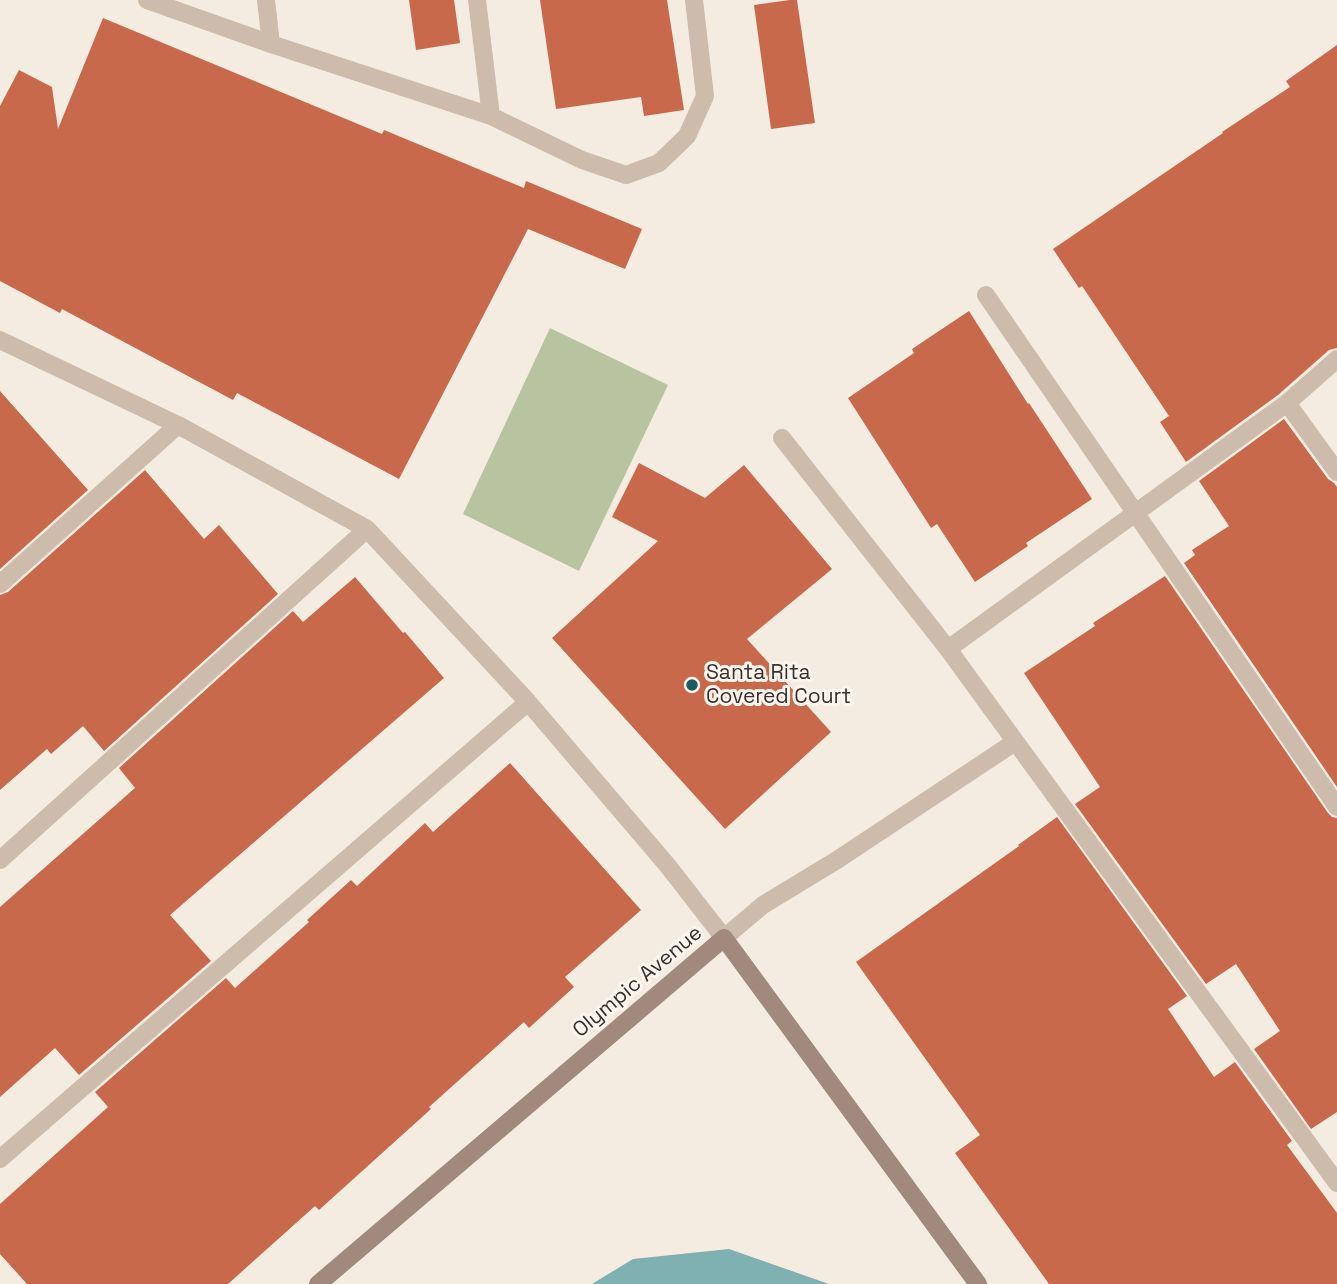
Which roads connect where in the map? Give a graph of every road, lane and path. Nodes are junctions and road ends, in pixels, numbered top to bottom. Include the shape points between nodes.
1 (146, 0) edge
2 (266, 0) edge
3 (477, 0) edge
4 (694, 0) edge
5 (271, 44) junction
6 (491, 116) junction
7 (986, 295) dead end
8 (0, 340) edge
9 (1337, 359) edge
10 (1287, 403) junction
11 (178, 425) junction
12 (782, 438) dead end
13 (1337, 472) edge
14 (1134, 513) junction
15 (367, 529) junction
16 (0, 584) edge
17 (947, 649) junction
18 (528, 702) junction
19 (1015, 742) junction
20 (1337, 807) edge
21 (0, 860) edge
22 (724, 938) junction
23 (0, 1159) edge
24 (1337, 1184) edge
25 (318, 1284) edge
26 (978, 1284) edge

1 - 5 street
2 - 5 street
3 - 6 street
4 - 6 street via 705,96 687,136 659,163 626,175 582,160
5 - 6 street
7 - 14 street
8 - 11 street
9 - 10 street
10 - 13 street
10 - 14 street
11 - 15 street
11 - 16 street
12 - 17 street
14 - 17 street
14 - 20 street
15 - 18 street
15 - 21 street
17 - 19 street
18 - 22 street
18 - 23 street
19 - 22 street via 763,905
19 - 24 street
22 - 25 street, Olympic Avenue
22 - 26 street, Olympic Avenue

